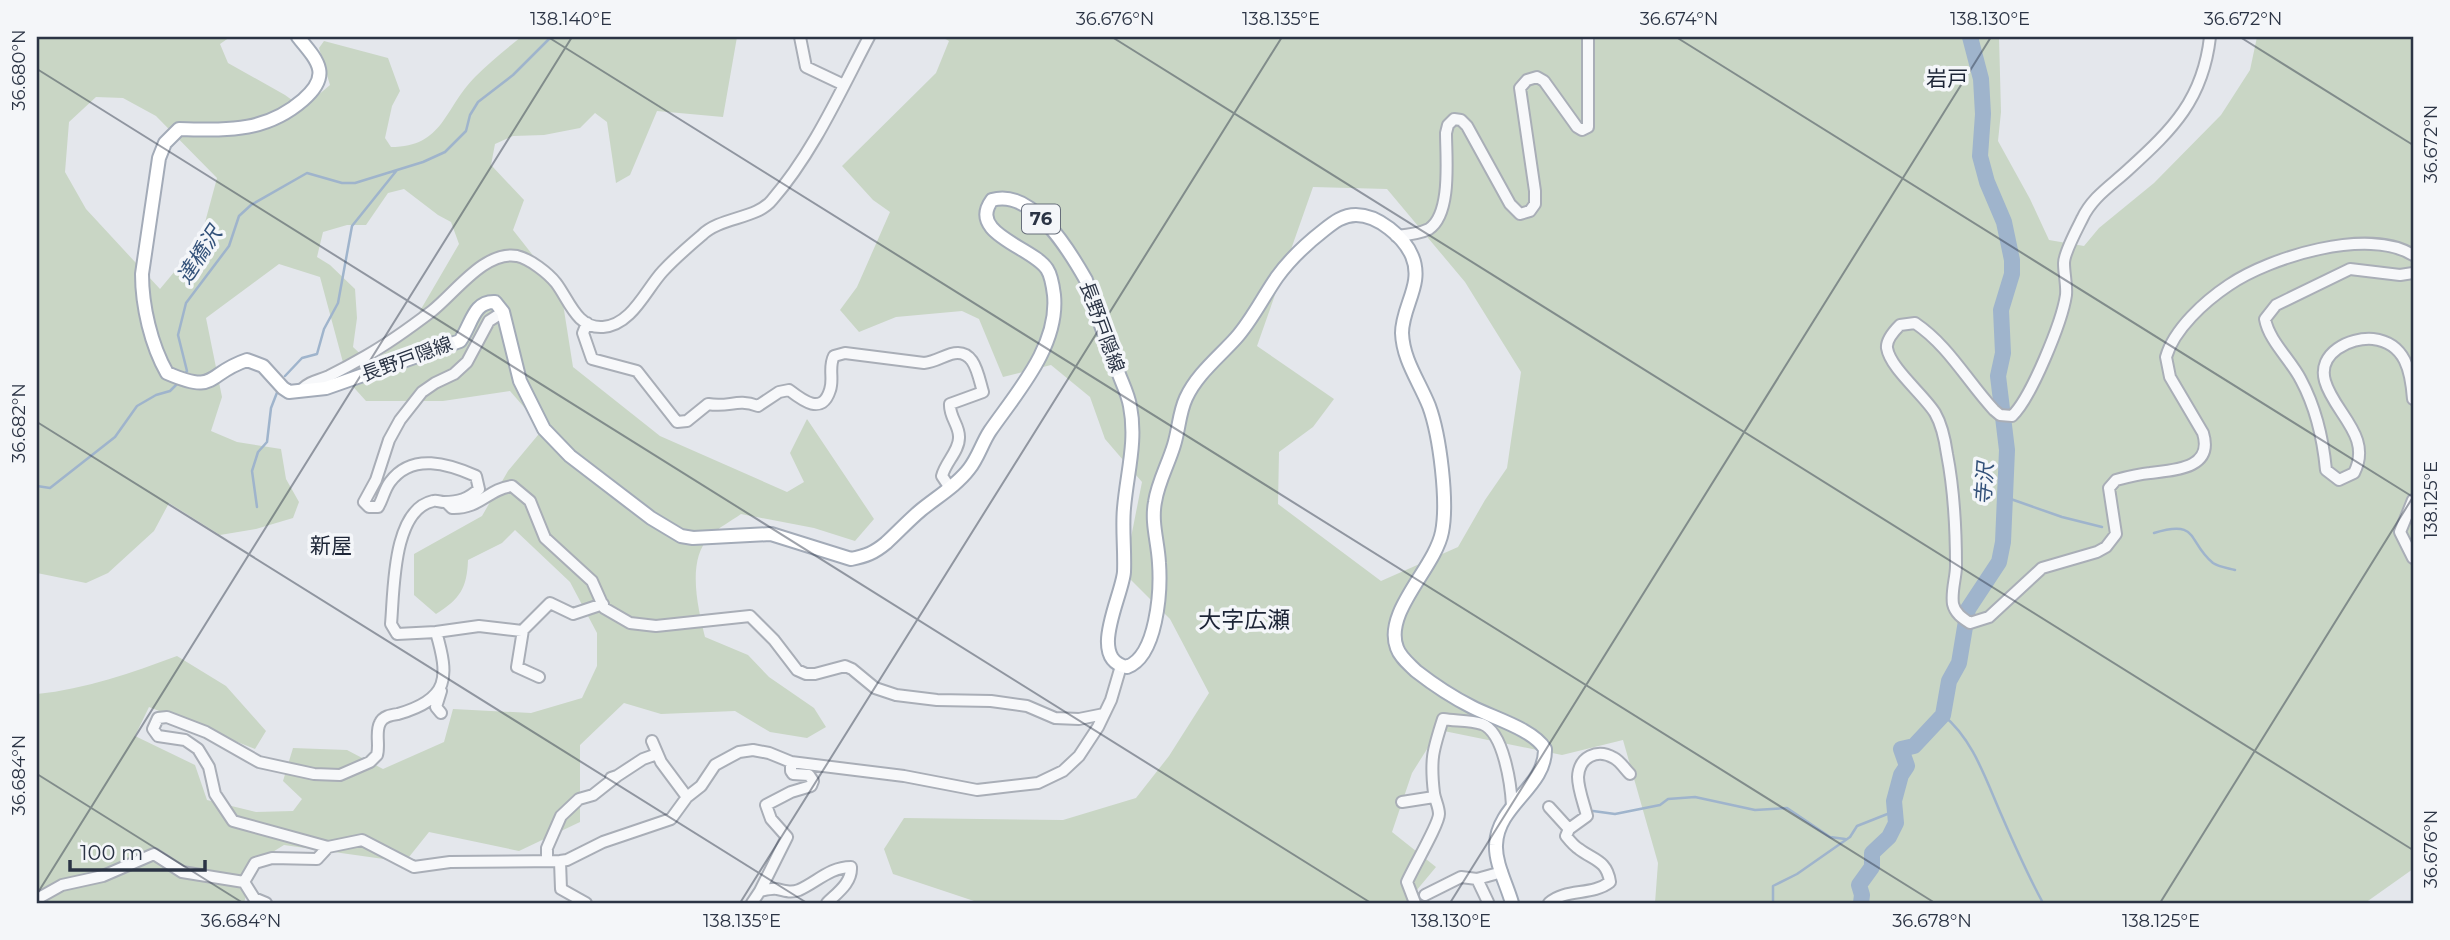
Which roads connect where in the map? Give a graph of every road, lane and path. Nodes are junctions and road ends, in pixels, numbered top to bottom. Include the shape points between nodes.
1 (298, 37) edge
2 (800, 37) edge
3 (869, 37) edge
4 (1588, 37) edge
5 (2210, 37) edge
6 (844, 85) junction
7 (1396, 236) junction
8 (2413, 255) edge
9 (2413, 274) edge
10 (503, 312) junction
11 (587, 323) junction
12 (301, 390) junction
13 (2413, 400) edge
14 (950, 488) junction
15 (2413, 500) edge
16 (446, 502) junction
17 (2413, 558) edge
18 (603, 604) junction
19 (523, 630) junction
20 (436, 632) junction
21 (1121, 666) junction
22 (539, 677) dead end
23 (440, 688) junction
24 (441, 713) dead end
25 (1104, 714) junction
26 (652, 741) dead end
27 (657, 754) junction
28 (791, 762) junction
29 (1630, 774) dead end
30 (617, 776) junction
31 (604, 780) dead end
32 (687, 797) junction
33 (1434, 797) junction
34 (1402, 802) dead end
35 (1512, 806) junction
36 (1549, 807) dead end
37 (1569, 829) junction
38 (328, 847) junction
39 (547, 861) junction
40 (560, 861) junction
41 (1502, 872) junction
42 (1477, 879) junction
43 (244, 882) junction
44 (760, 891) junction
45 (1425, 895) dead end
46 (37, 899) edge
47 (1488, 902) edge
48 (266, 903) edge
49 (586, 903) edge
50 (752, 903) edge
51 (827, 903) edge
52 (1415, 903) edge
53 (1512, 903) edge
54 (1549, 903) edge

1 - 12 main road via 312,54 321,77 295,107 282,117 252,127 179,129 164,143 142,289 156,351 167,373 206,383 247,360 263,366 289,392
2 - 6 street via 806,67
3 - 6 street
4 - 7 street via 1588,127 1577,127 1544,81 1537,77 1520,88 1535,191 1530,211 1520,214 1510,204 1467,126 1454,119 1446,133 1445,195 1439,218 1429,228
5 - 8 street via 2202,78 2188,105 2171,128 2095,199 2082,219 2064,260 2067,293 2062,311 2017,411 2007,417 1994,410 1948,352 1915,323 1900,325 1888,342 1896,365 1934,411 1942,428 1955,532 1953,603 1961,618 1970,623 1989,617 2042,568 2106,547 2116,534 2109,488 2116,480 2181,469 2199,459 2203,433 2170,377 2166,357 2180,331 2216,294 2268,265 2345,245 2372,243
6 - 11 street via 811,145 771,203 705,231 662,272 637,308 625,317 608,327
7 - 21 main road via 1363,215 1340,218 1329,226 1290,261 1242,331 1192,387 1155,503 1160,569 1153,627 1142,657
7 - 35 main road via 1408,248 1416,267 1402,332 1408,360 1435,424 1444,512 1437,550 1401,612 1395,643 1408,664 1441,690 1543,744 1542,768
9 - 13 street via 2350,270 2276,305 2265,319 2302,381 2314,410 2326,470 2339,480 2354,473 2360,454 2354,429 2323,373 2334,351 2354,340 2392,345 2408,365
10 - 12 main road, 長野戸隠線 via 495,302 485,301 460,341 452,345 326,388
10 - 14 main road, 長野戸隠線 / 76 via 520,381 544,429 651,519 681,536 771,534 851,559 872,555
10 - 16 street via 489,321 467,362 422,392 400,420 365,502 378,507 392,478 412,466 431,462 477,476 479,489 468,499
11 - 12 street via 577,317 555,282 535,265 519,256 503,255 473,271 430,312 382,347
11 - 14 street via 583,333 592,359 637,371 677,422 687,421 708,404 723,407 742,400 758,406 789,390 809,405 817,405 831,390 830,363 834,356 845,353 925,363 953,353 965,354 972,359 983,392 950,404 960,435 942,476
14 - 21 main road, 長野戸隠線 / 76 via 970,468 1027,378 1051,330 1054,294 1048,270 990,227 985,214 992,200 1011,198 1034,210 1078,266 1130,404 1133,442 1123,527 1124,573 1107,647
15 - 17 street via 2400,532
16 - 18 street via 452,508 467,509 512,486 530,501 545,538 592,581
16 - 20 street via 433,501 405,525 391,624 397,634
18 - 19 street via 573,614 550,603
18 - 25 street via 631,623 656,626 750,616 797,670 815,674 845,666 875,688 896,695 1027,706 1055,718
19 - 20 street via 479,626
19 - 22 street via 517,667
20 - 23 street via 445,662
21 - 25 street
23 - 24 street via 436,707
23 - 38 street via 426,702 384,718 378,726 377,755 340,775 278,768 167,717 155,723 158,736 186,740 198,749 209,767 215,794 233,821
25 - 28 street via 1079,756 1063,771 1038,783 977,790
26 - 27 street
27 - 30 street
27 - 32 street
28 - 32 street via 769,753 739,752 715,765
28 - 44 street via 793,774 809,775 813,781 811,786 766,805 771,819 787,837
29 - 37 street via 1615,758 1601,753 1581,762 1578,778 1587,816
30 - 31 street
30 - 39 street via 561,816 547,848
32 - 40 street via 671,819
33 - 34 street
33 - 35 street via 1432,753 1443,719 1483,724 1493,731 1511,780
33 - 52 street via 1439,815 1407,882
35 - 41 main road via 1496,839
36 - 37 street
37 - 54 street via 1566,836 1595,857 1609,873 1610,882 1601,890 1555,897
38 - 39 street via 362,840 414,867
38 - 43 street via 317,859 272,858 255,863
39 - 40 street
40 - 49 street via 561,889
41 - 42 street
41 - 53 main road
42 - 45 street via 1461,877
42 - 47 street
43 - 46 street via 182,872 154,854 103,876 62,885
43 - 48 street via 254,898
44 - 50 street
44 - 51 street via 798,890 842,867 851,867 846,884

